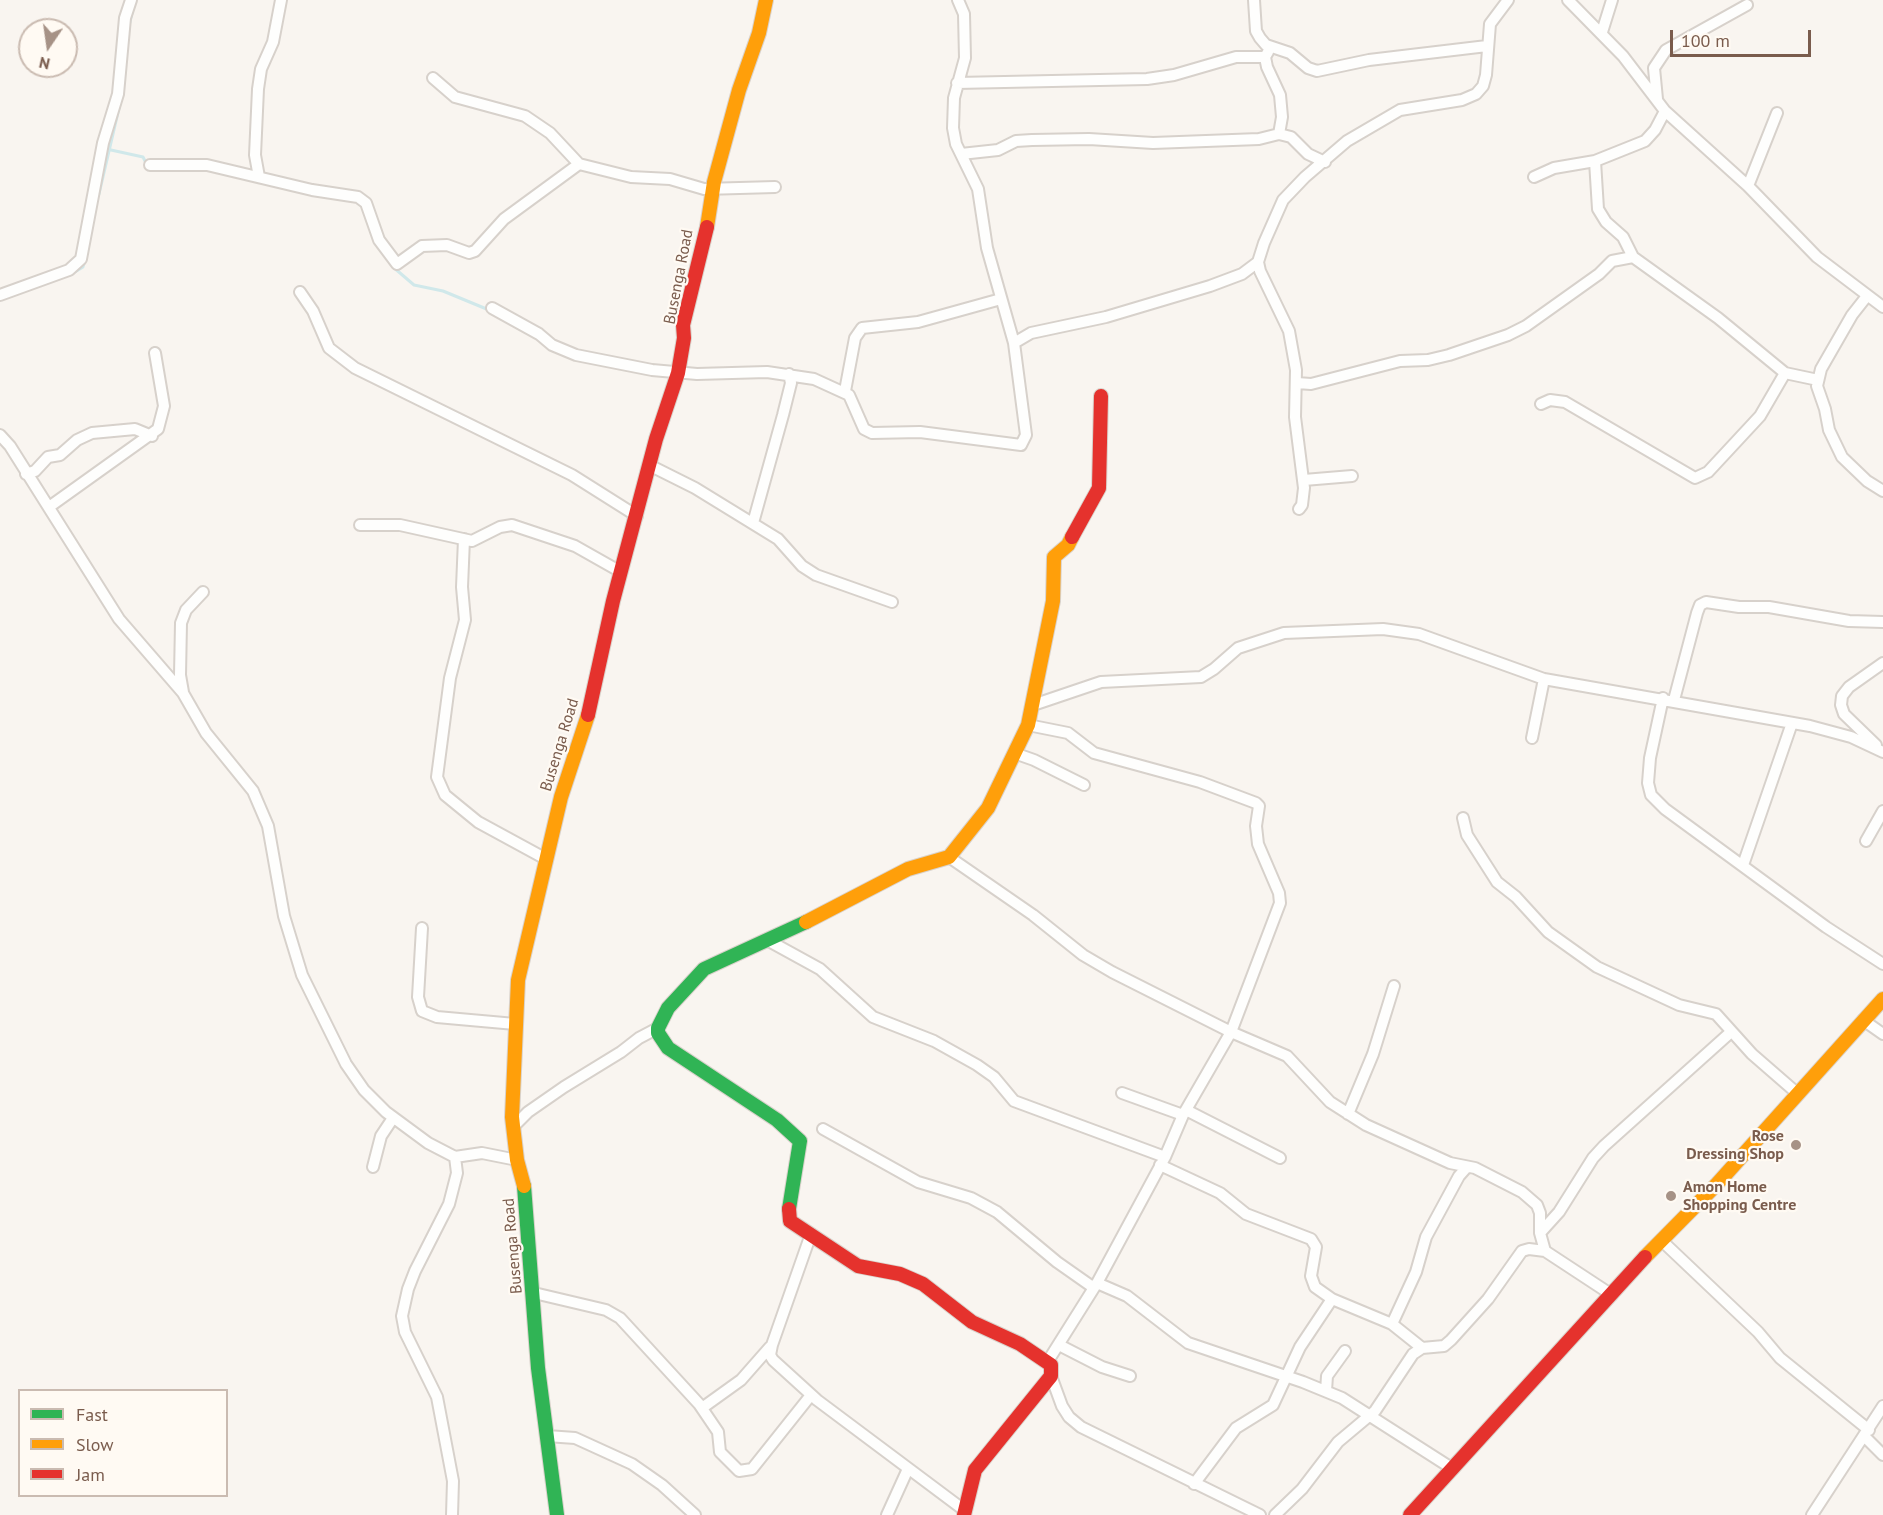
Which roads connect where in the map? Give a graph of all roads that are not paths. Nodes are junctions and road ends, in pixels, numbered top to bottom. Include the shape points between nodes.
1 (131, 0) edge
2 (281, 0) edge
3 (766, 0) edge
4 (958, 0) edge
5 (1254, 0) edge
6 (1508, 0) edge
7 (1568, 0) edge
8 (1612, 0) edge
9 (1747, 5) dead end
10 (1602, 32) junction
11 (1486, 45) junction
12 (1275, 49) junction
13 (1265, 57) junction
14 (433, 78) dead end
15 (957, 83) junction
16 (1661, 106) junction
17 (1778, 113) dead end
18 (1279, 134) junction
19 (961, 154) junction
20 (1595, 161) junction
21 (1325, 162) junction
22 (579, 164) junction
23 (150, 165) dead end
24 (260, 177) junction
25 (1534, 177) dead end
26 (1748, 186) junction
27 (775, 187) dead end
28 (714, 188) junction
29 (1633, 257) junction
30 (1258, 262) junction
31 (300, 292) dead end
32 (0, 295) edge
33 (1867, 296) junction
34 (1001, 299) junction
35 (1883, 307) edge
36 (492, 308) dead end
37 (1014, 344) junction
38 (155, 353) dead end
39 (678, 373) junction
40 (1785, 373) junction
41 (789, 374) junction
42 (1818, 380) junction
43 (1297, 383) junction
44 (845, 391) junction
45 (1101, 396) dead end
46 (1541, 404) dead end
47 (0, 435) edge
48 (152, 436) junction
49 (649, 465) junction
50 (26, 474) junction
51 (1352, 476) dead end
52 (1304, 480) junction
53 (1883, 491) edge
54 (49, 507) junction
55 (1299, 509) dead end
56 (637, 516) junction
57 (753, 523) junction
58 (360, 525) dead end
59 (464, 539) junction
60 (621, 572) junction
61 (203, 592) dead end
62 (892, 602) dead end
63 (1883, 622) edge
64 (1883, 663) edge
65 (1544, 679) junction
66 (183, 693) junction
67 (1663, 698) junction
68 (1674, 700) junction
69 (1033, 705) junction
70 (1792, 723) junction
71 (1028, 725) junction
72 (1532, 738) dead end
73 (1881, 750) edge
74 (1017, 754) junction
75 (1084, 786) dead end
76 (1883, 811) edge
77 (1463, 818) dead end
78 (1866, 841) dead end
79 (949, 857) junction
80 (546, 859) junction
81 (1743, 865) junction
82 (422, 928) dead end
83 (769, 940) junction
84 (1883, 964) edge
85 (1394, 986) dead end
86 (1883, 999) edge
87 (1863, 1020) junction
88 (515, 1024) junction
89 (658, 1028) junction
90 (1231, 1032) junction
91 (1731, 1032) junction
92 (1883, 1034) edge
93 (1122, 1093) dead end
94 (1798, 1094) junction
95 (1184, 1113) junction
96 (1348, 1114) junction
97 (393, 1118) junction
98 (513, 1127) junction
99 (823, 1129) dead end
100 (454, 1157) junction
101 (1280, 1158) dead end
102 (518, 1160) junction
103 (1162, 1161) junction
104 (373, 1167) dead end
105 (1467, 1167) junction
106 (1540, 1233) junction
107 (811, 1234) junction
108 (1661, 1240) junction
109 (1545, 1251) junction
110 (1096, 1286) junction
111 (534, 1293) junction
112 (1612, 1295) junction
113 (1332, 1299) junction
114 (1392, 1324) junction
115 (772, 1345) junction
116 (1059, 1345) junction
117 (1422, 1348) junction
118 (1345, 1351) dead end
119 (1048, 1361) junction
120 (1051, 1376) junction
121 (1130, 1376) dead end
122 (1286, 1376) junction
123 (1326, 1391) junction
124 (811, 1395) junction
125 (1883, 1406) edge
126 (702, 1408) junction
127 (1370, 1414) junction
128 (1867, 1433) junction
129 (547, 1436) junction
130 (1883, 1455) edge
131 (1453, 1469) junction
132 (907, 1471) junction
133 (1194, 1484) junction
134 (964, 1513) edge
135 (452, 1515) edge
136 (557, 1515) edge
137 (695, 1515) edge
138 (887, 1515) edge
139 (1260, 1515) edge
140 (1275, 1515) edge
141 (1410, 1515) edge
142 (1812, 1515) edge

1 - 32 street via 125,18 118,94 103,143 81,259 69,270
2 - 24 street via 258,89 255,155
3 - 28 street, Busenga Road
4 - 15 street via 964,14 965,58
5 - 12 street via 1257,31 1266,45
6 - 11 street via 1490,24
7 - 10 street
8 - 10 street
9 - 16 street via 1666,50 1654,68
10 - 16 street
11 - 12 street via 1317,71
11 - 21 street via 1486,75 1476,94 1400,110 1347,141
12 - 13 street
13 - 15 street via 1236,57 1184,73 1147,79
13 - 18 street via 1280,95
14 - 22 street via 455,98 525,116 550,133
15 - 19 street via 952,114
16 - 20 street via 1655,130 1645,141
16 - 26 street
17 - 26 street
18 - 19 street via 1259,139 1153,143 1032,140 1017,141 998,150
18 - 21 street via 1291,137 1308,154
19 - 34 street via 978,189 987,248
20 - 25 street via 1554,168
20 - 29 street via 1598,209 1623,237
21 - 30 street via 1283,200
22 - 24 street via 504,219 475,251 469,254 447,245 422,246 397,264 376,233 366,203 358,197
22 - 28 street via 631,177 657,177
23 - 24 street via 207,165
26 - 33 street via 1817,257
27 - 28 street
28 - 39 street, Busenga Road via 683,325
29 - 40 street via 1718,318
29 - 43 street via 1612,261 1527,326 1508,335 1428,360 1400,361 1311,384
30 - 37 street via 1242,274 1210,286 1106,317 1031,333
30 - 43 street via 1288,331
31 - 56 street via 329,348 355,368 572,475
33 - 35 street
33 - 42 street via 1852,315
34 - 37 street
34 - 44 street via 918,322 862,328 855,338
36 - 39 street via 565,352
37 - 44 street via 1026,435 1021,445 920,432 872,433 864,429
38 - 48 street via 164,406
39 - 41 street
39 - 49 street, Busenga Road
40 - 42 street
40 - 46 street via 1760,416 1708,472 1695,478 1565,402 1550,400
41 - 44 street
41 - 57 street via 791,383
42 - 53 street via 1835,447 1851,467
43 - 52 street via 1295,417
45 - 69 street via 1099,488 1068,544 1054,557 1053,600
47 - 50 street
48 - 50 street via 135,429 92,433
48 - 54 street
49 - 56 street, Busenga Road
49 - 57 street
50 - 54 street
51 - 52 street
52 - 55 street via 1304,499
54 - 66 street via 119,619
56 - 60 street, Busenga Road
57 - 62 street via 778,539 802,566 816,575
58 - 59 street via 400,525
59 - 60 street via 478,540 500,527 512,525 575,546
59 - 80 street via 465,620 450,678 437,777 445,795 478,822
60 - 80 street, Busenga Road via 587,719 561,797
61 - 66 street via 186,610 181,623
63 - 68 street via 1706,602 1697,613
64 - 73 street via 1849,687 1840,705 1844,714
65 - 67 street
65 - 69 street via 1419,634 1383,628 1330,630 1284,633 1244,646 1196,678 1101,682
65 - 72 street
66 - 97 street via 206,733 253,791 268,826 284,916 308,992 352,1073 374,1102
67 - 68 street
67 - 81 street via 1650,758 1651,795
68 - 70 street
69 - 71 street
70 - 73 street via 1851,737
70 - 81 street
71 - 74 street
71 - 90 street via 1068,734 1094,753 1231,792 1259,806 1258,844 1280,893 1280,903
74 - 75 street
74 - 79 street via 988,808
76 - 78 street
77 - 91 street via 1467,835 1497,882 1555,938 1597,967 1679,1005 1716,1014
79 - 83 street via 908,869
79 - 90 street via 1083,955 1132,984
80 - 88 street, Busenga Road via 520,962
81 - 84 street
82 - 88 street via 418,996 422,1011 437,1017
83 - 89 street via 704,969 668,1008
83 - 103 street via 820,969 873,1017 934,1041 977,1065 994,1077 1014,1101
85 - 96 street via 1373,1054
86 - 87 street
87 - 92 street
87 - 94 street
88 - 98 street, Busenga Road
89 - 98 street via 564,1087
89 - 107 street via 668,1048 797,1137 800,1145 788,1215 790,1221
90 - 95 street
90 - 96 street via 1287,1056 1330,1102
91 - 94 street
91 - 106 street via 1604,1146
93 - 95 street
94 - 108 street
95 - 101 street
95 - 103 street
96 - 105 street via 1450,1163
97 - 100 street
97 - 104 street via 381,1136
98 - 102 street, Busenga Road
99 - 110 street via 918,1182 971,1198 997,1212 1057,1262
100 - 102 street via 482,1153
100 - 135 street via 457,1173 449,1204 415,1270 402,1316 405,1332 437,1397 453,1480
102 - 111 street, Busenga Road
103 - 110 street
103 - 113 street via 1220,1193 1246,1214 1286,1227 1315,1243 1312,1282
105 - 106 street via 1504,1182 1537,1205
105 - 114 street via 1429,1230 1416,1272
106 - 109 street
107 - 115 street
107 - 119 street via 858,1266 900,1274 923,1284 972,1322
108 - 112 street
108 - 128 street via 1780,1358
109 - 112 street
109 - 117 street via 1522,1251 1488,1299 1451,1340 1444,1346
110 - 116 street
110 - 122 street via 1127,1296 1188,1343
111 - 126 street via 620,1318
111 - 129 street, Busenga Road
112 - 131 street
113 - 114 street
113 - 122 street
114 - 117 street
115 - 124 street via 773,1360
115 - 126 street via 741,1380
116 - 119 street
116 - 121 street
117 - 127 street via 1413,1354
118 - 123 street via 1328,1376
119 - 120 street via 1053,1368
120 - 133 street via 1069,1418
120 - 134 street via 975,1470
122 - 123 street
122 - 133 street via 1270,1408 1236,1428
123 - 127 street
124 - 126 street via 763,1457 744,1472 734,1468 720,1452 718,1432
124 - 132 street
125 - 128 street
127 - 131 street
127 - 140 street via 1338,1442 1302,1489
128 - 130 street
128 - 142 street
129 - 136 street, Busenga Road
129 - 137 street via 574,1438 632,1464
131 - 141 street
132 - 134 street
132 - 138 street
133 - 139 street

